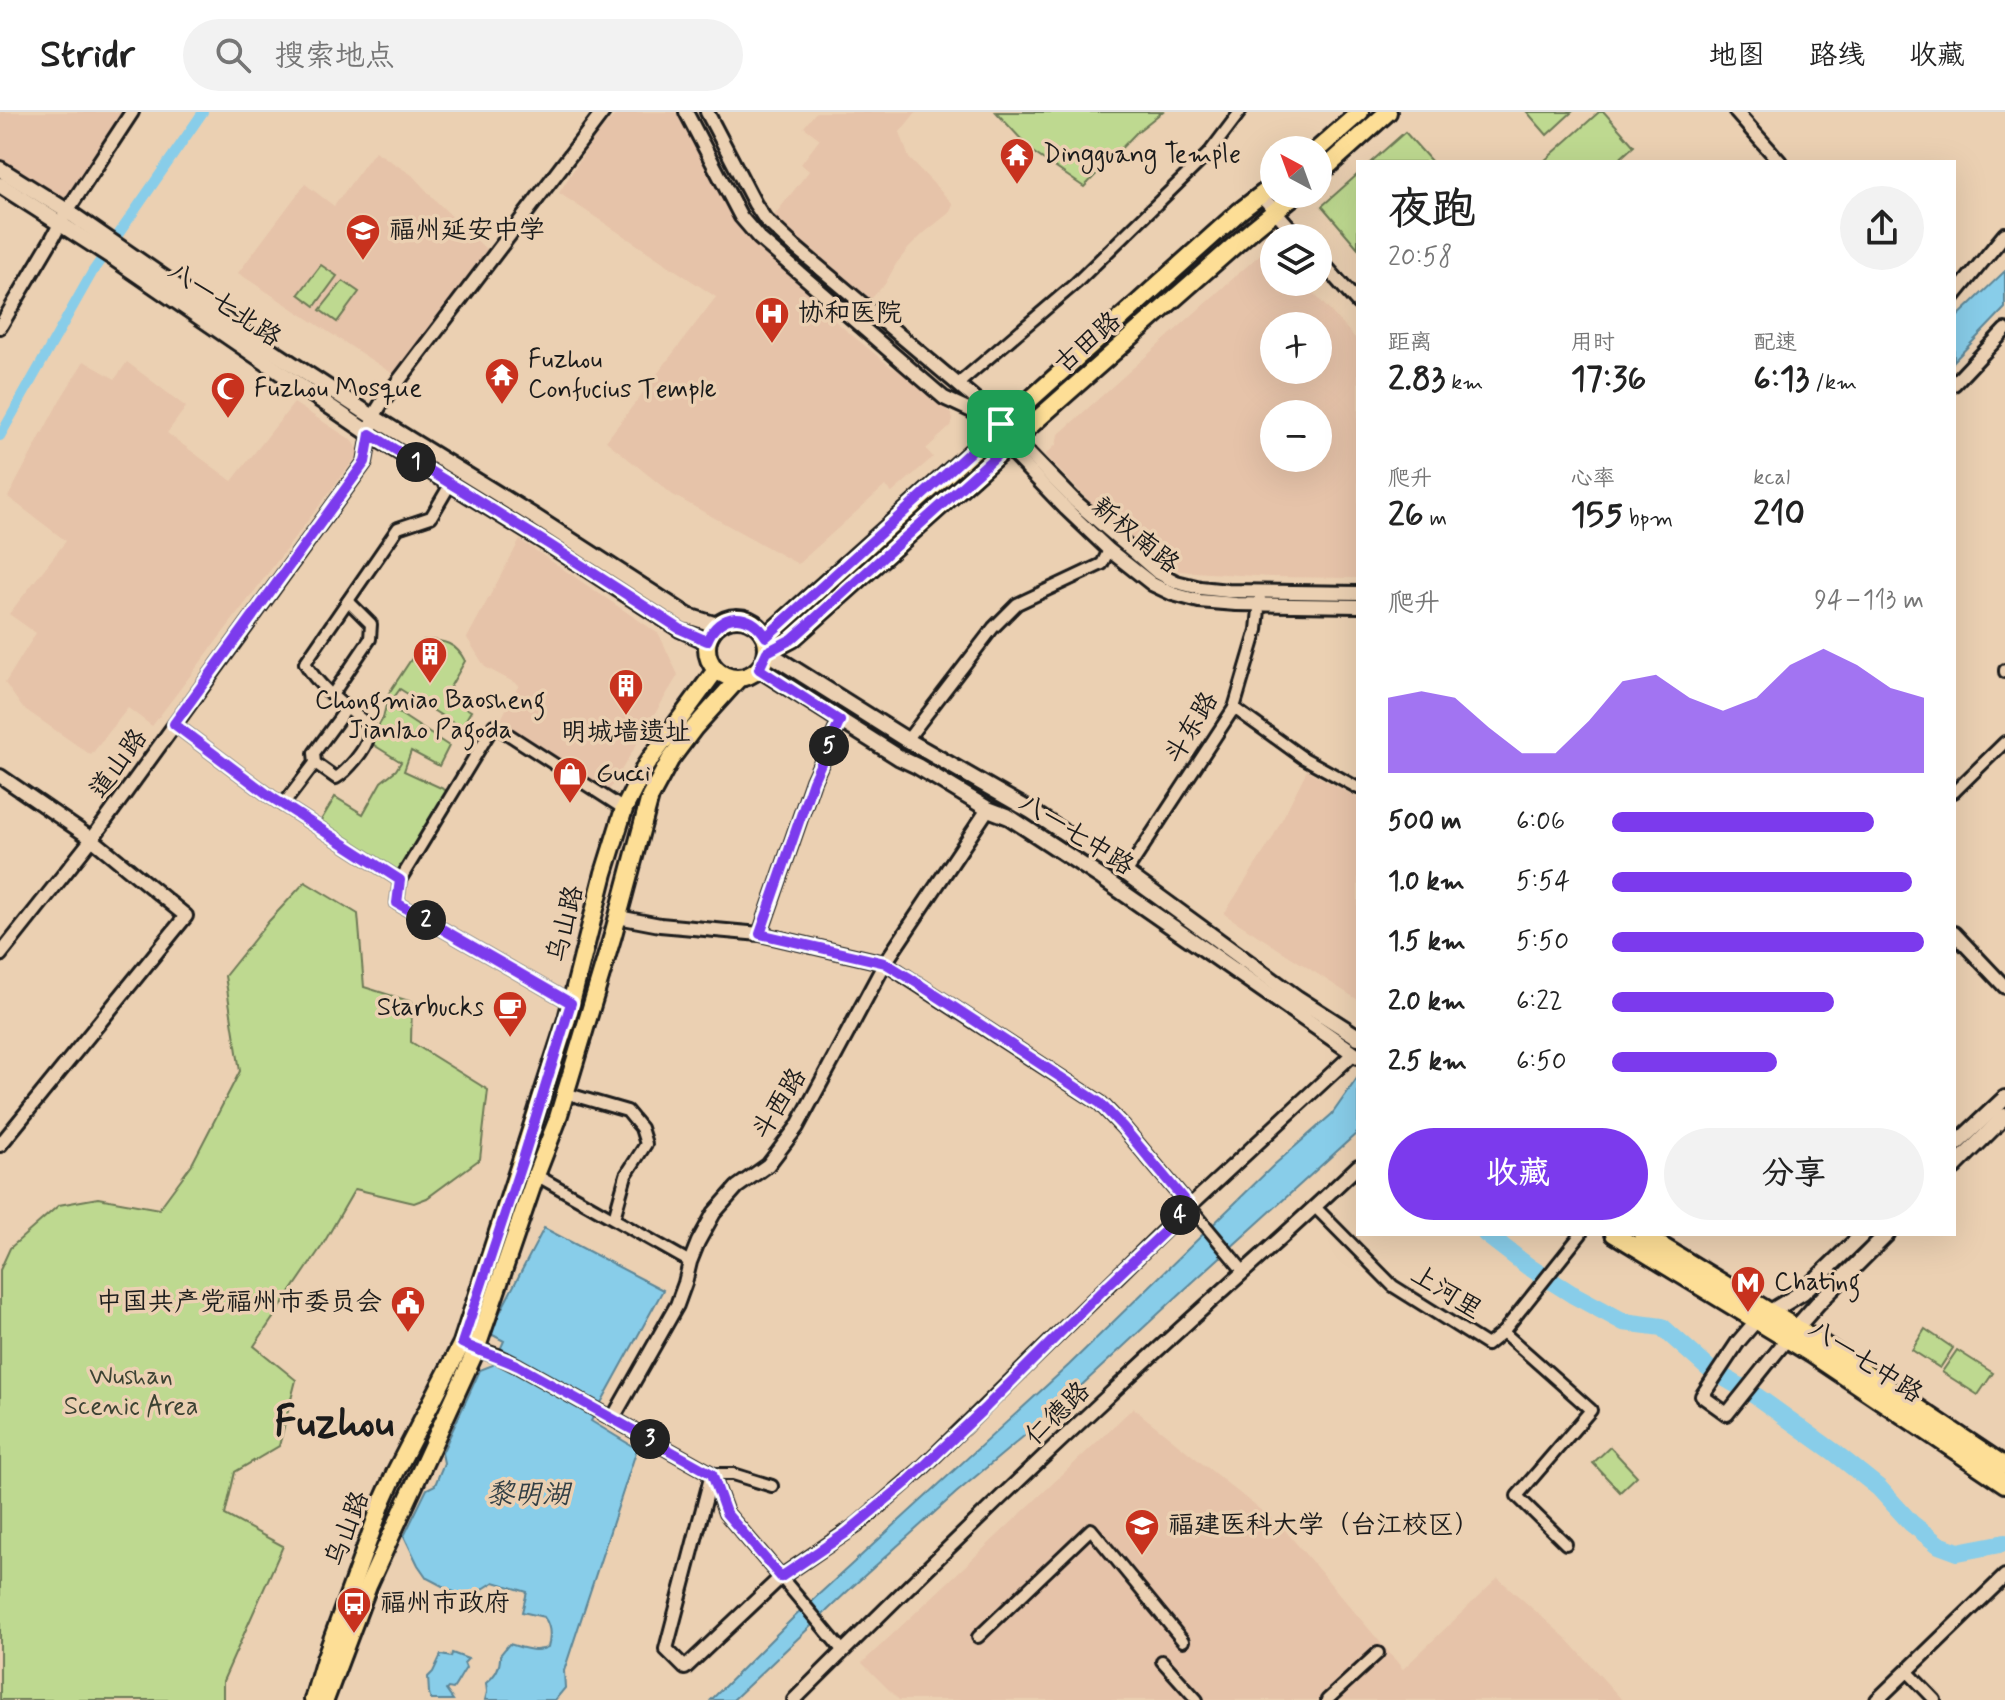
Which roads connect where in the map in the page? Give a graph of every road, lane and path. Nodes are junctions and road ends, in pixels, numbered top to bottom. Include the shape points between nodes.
1 (132, 112) edge
2 (603, 112) edge
3 (686, 112) edge
4 (707, 112) edge
5 (1240, 112) edge
6 (1360, 112) edge
7 (1388, 112) edge
8 (1736, 112) edge
9 (1332, 137) edge
10 (1778, 160) edge
11 (1332, 162) edge
12 (0, 169) edge
13 (0, 185) edge
14 (1260, 196) edge
15 (1274, 208) edge
16 (1279, 208) edge
17 (1275, 211) junction
18 (64, 217) junction
19 (1287, 224) edge
20 (2005, 234) edge
21 (126, 259) junction
22 (1332, 274) edge
23 (1956, 294) edge
24 (1356, 301) edge
25 (0, 327) edge
26 (2005, 331) edge
27 (1956, 364) edge
28 (1964, 373) junction
29 (1956, 382) edge
30 (958, 384) junction
31 (373, 417) junction
32 (997, 428) junction
33 (370, 434) junction
34 (1011, 443) junction
35 (451, 483) junction
36 (1109, 550) junction
37 (1356, 593) edge
38 (1260, 598) junction
39 (348, 601) junction
40 (1356, 606) edge
41 (717, 625) junction
42 (707, 641) junction
43 (766, 644) junction
44 (759, 669) junction
45 (716, 670) junction
46 (739, 678) junction
47 (332, 695) junction
48 (347, 708) junction
49 (1234, 708) junction
50 (840, 721) junction
51 (174, 724) junction
52 (907, 740) junction
53 (2005, 742) edge
54 (315, 763) junction
55 (0, 776) edge
56 (1356, 787) edge
57 (1956, 790) edge
58 (283, 805) junction
59 (624, 809) junction
60 (988, 809) junction
61 (92, 839) junction
62 (1126, 873) junction
63 (400, 880) junction
64 (618, 917) junction
65 (760, 934) junction
66 (1956, 935) edge
67 (0, 955) edge
68 (885, 963) junction
69 (2005, 987) edge
70 (571, 1003) junction
71 (1356, 1036) edge
72 (1356, 1055) edge
73 (565, 1093) junction
74 (2005, 1098) edge
75 (2005, 1116) edge
76 (1956, 1144) edge
77 (0, 1145) edge
78 (1956, 1165) edge
79 (1356, 1168) edge
80 (536, 1175) junction
81 (1190, 1207) junction
82 (1315, 1207) junction
83 (614, 1218) junction
84 (1579, 1236) edge
85 (1618, 1236) edge
86 (1645, 1236) edge
87 (1861, 1236) edge
88 (1885, 1236) edge
89 (690, 1262) junction
90 (1244, 1272) junction
91 (1763, 1316) junction
92 (1503, 1332) junction
93 (1791, 1333) junction
94 (469, 1347) junction
95 (613, 1418) junction
96 (2005, 1466) edge
97 (712, 1474) junction
98 (2005, 1484) edge
99 (772, 1486) dead end
100 (1566, 1544) dead end
101 (2005, 1576) edge
102 (781, 1577) junction
103 (978, 1637) dead end
104 (1183, 1641) dead end
105 (842, 1650) junction
106 (1378, 1653) dead end
107 (1162, 1661) dead end
108 (1907, 1671) junction
109 (313, 1700) edge
110 (325, 1700) edge
111 (794, 1700) edge
112 (1197, 1700) edge
113 (1327, 1700) edge
114 (1877, 1700) edge
115 (1935, 1700) edge

1 - 18 street
2 - 31 street
3 - 32 street via 741,217 759,238 944,398
4 - 30 street via 765,219
5 - 30 street via 1209,153 1076,283
6 - 9 main road
7 - 11 main road
8 - 10 street
12 - 18 main road, 八一七北路
13 - 18 main road, 八一七北路
14 - 32 main road, 古田路
15 - 17 street
16 - 17 main road, 古田路
17 - 19 street
17 - 34 main road, 古田路
18 - 21 main road, 八一七北路
18 - 25 street
20 - 23 street
21 - 31 main road
21 - 33 main road, 八一七北路
22 - 24 street
26 - 28 street
27 - 28 street
28 - 29 street
30 - 32 street
31 - 33 street, 道山路
31 - 41 main road via 688,616
32 - 34 street
32 - 43 main road, 古田路
33 - 35 main road, 八一七北路
33 - 51 street, 道山路 via 365,462
34 - 36 street, 新权南路 via 1066,509
34 - 38 street, 新权南路 via 1157,572 1176,582
34 - 43 main road, 古田路 via 792,639
35 - 39 street via 431,517 398,528
35 - 42 main road, 八一七北路
36 - 38 street, 新权南路 via 1173,594 1199,601
36 - 52 street via 1102,564 1017,604
37 - 38 street, 新权南路
38 - 40 street, 新权南路
38 - 49 street, 斗东路 via 1257,630
39 - 47 street via 371,624 370,639
39 - 47 street via 305,663
41 - 42 main road
41 - 43 main road via 745,618 761,629
42 - 45 main road
43 - 44 main road
43 - 52 main road, 八一七中路
44 - 46 main road
44 - 50 main road, 八一七中路
45 - 46 main road
45 - 59 main road, 乌山路 via 646,765
46 - 64 main road, 乌山路 via 670,760 650,797
47 - 48 street
48 - 54 street via 314,753
48 - 54 street via 367,724 366,743 336,778
49 - 56 street via 1302,757
49 - 62 street, 斗东路
50 - 60 main road, 八一七中路
50 - 65 street via 813,781
51 - 58 street
51 - 61 street, 道山路
52 - 62 main road, 八一七中路
53 - 57 street
54 - 58 street
55 - 61 street
58 - 63 street
59 - 63 street via 494,725
59 - 70 main road, 乌山路
60 - 68 street, 斗西路
60 - 72 main road, 八一七中路 via 1009,817 1102,878
61 - 67 street, 道山路
61 - 77 street via 186,916
62 - 71 main road, 八一七中路
63 - 70 street via 397,903
64 - 65 street
64 - 73 main road, 乌山路
65 - 68 street
66 - 69 street
68 - 81 street via 1100,1103
68 - 89 street, 斗西路 via 797,1127 768,1165 724,1200
70 - 94 main road, 乌山路
72 - 81 street
73 - 80 main road, 乌山路
73 - 83 street via 627,1111 641,1128 646,1144 626,1175
74 - 76 main road
75 - 78 main road
79 - 82 street, 仁德路
80 - 83 street
80 - 94 main road, 乌山路
81 - 90 street
81 - 102 street via 906,1483
82 - 90 street, 仁德路
82 - 92 street, 上河里 via 1393,1286 1487,1345
83 - 89 street
84 - 92 street
85 - 91 main road, 八一七中路
86 - 91 main road, 八一七中路
87 - 91 main road via 1803,1292
88 - 93 main road
89 - 95 street, 斗西路 via 677,1305
90 - 105 street, 仁德路
91 - 93 main road, 八一七中路
91 - 93 street via 1702,1396 1727,1414
92 - 100 street via 1591,1410 1517,1496
93 - 96 main road, 八一七中路
93 - 98 main road, 八一七中路
94 - 95 street via 498,1356
94 - 109 main road, 乌山路 via 383,1500
94 - 110 main road, 乌山路
95 - 97 street
97 - 99 street via 733,1474
97 - 102 street via 726,1513
97 - 102 street via 666,1649 685,1668
101 - 108 street
102 - 105 street
103 - 104 street via 1091,1529
105 - 111 street, 仁德路
106 - 113 street
107 - 112 street
108 - 114 street
108 - 115 street

